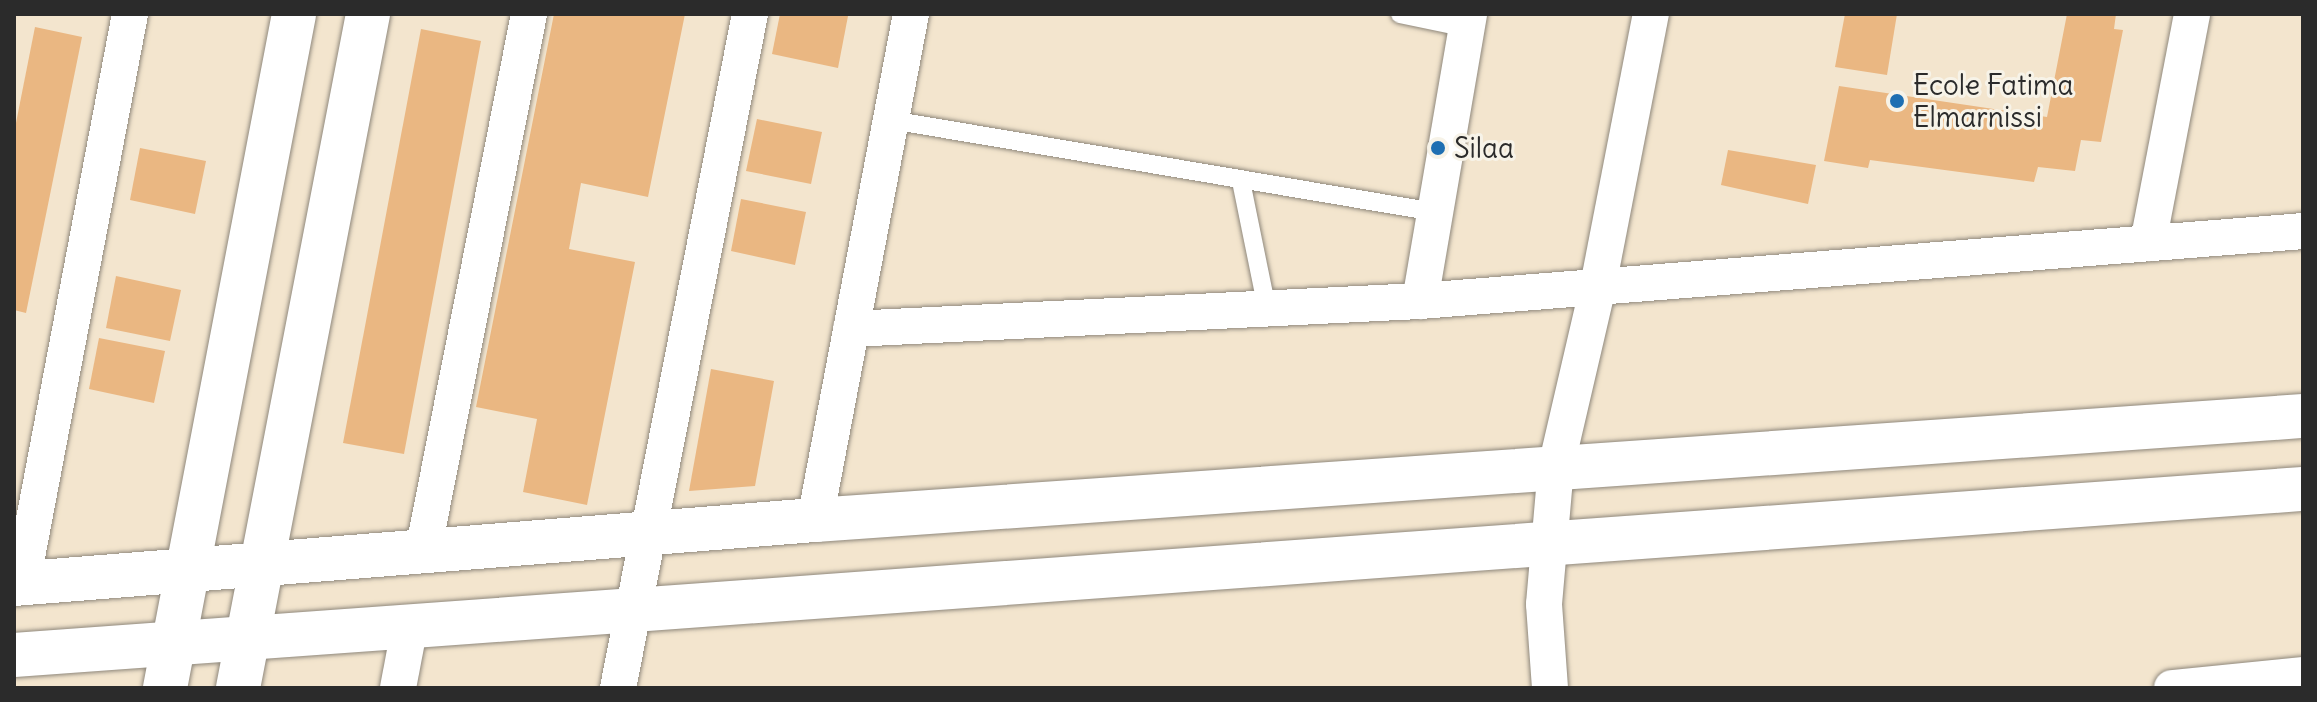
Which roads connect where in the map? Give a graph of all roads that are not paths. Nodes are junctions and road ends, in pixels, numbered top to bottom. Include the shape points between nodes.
1 (130, 14) edge
2 (294, 14) edge
3 (368, 14) edge
4 (529, 14) edge
5 (750, 14) edge
6 (911, 14) edge
7 (1400, 14) edge
8 (1651, 14) edge
9 (2192, 14) edge
10 (1468, 21) edge
11 (891, 120) junction
12 (1241, 181) junction
13 (1435, 212) junction
14 (2303, 231) edge
15 (2148, 243) junction
16 (1598, 286) junction
17 (1420, 301) junction
18 (1267, 309) junction
19 (851, 329) junction
20 (2303, 416) edge
21 (1556, 467) junction
22 (2303, 489) edge
23 (815, 520) junction
24 (647, 534) junction
25 (1546, 543) junction
26 (423, 552) junction
27 (260, 564) junction
28 (187, 569) junction
29 (18, 583) edge
30 (632, 612) junction
31 (410, 625) junction
32 (248, 635) junction
33 (174, 642) junction
34 (14, 655) edge
35 (2303, 675) edge
36 (165, 688) edge
37 (238, 688) edge
38 (398, 688) edge
39 (618, 688) edge
40 (1550, 688) edge
41 (2175, 688) edge

1 - 29 street
2 - 28 street
3 - 27 street
4 - 26 street
5 - 24 street
6 - 11 street
7 - 10 lane
8 - 16 street
9 - 15 street
10 - 13 street
11 - 12 lane
11 - 19 street
12 - 13 lane
12 - 18 lane
13 - 17 street
14 - 15 street
15 - 16 street
16 - 17 street
16 - 21 street
17 - 18 street
18 - 19 street
19 - 23 street
20 - 21 street
21 - 23 street
21 - 25 street
22 - 25 street
23 - 24 street
24 - 26 street
24 - 30 street
25 - 30 street
25 - 40 street
26 - 27 street
27 - 28 street
27 - 32 street
28 - 29 street
28 - 33 street
30 - 31 street
30 - 39 street
31 - 32 street
31 - 38 street
32 - 33 street
32 - 37 street
33 - 34 street
33 - 36 street
35 - 41 street

